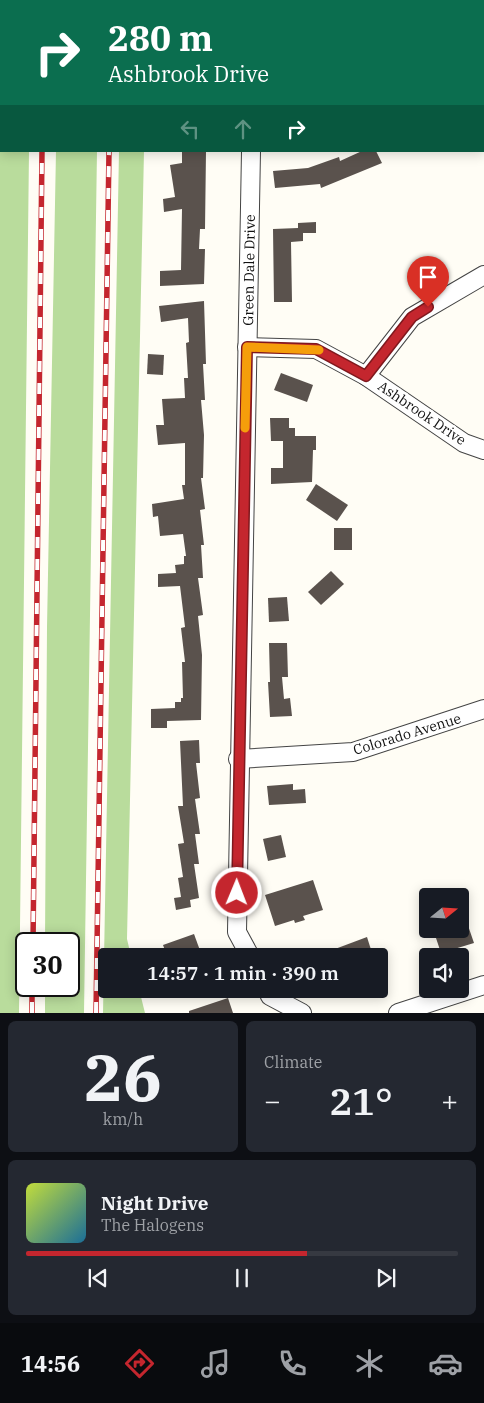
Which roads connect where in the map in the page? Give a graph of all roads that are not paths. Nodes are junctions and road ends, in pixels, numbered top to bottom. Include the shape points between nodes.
1 (251, 152) edge
2 (484, 275) edge
3 (247, 347) junction
4 (366, 376) junction
5 (484, 450) edge
6 (484, 709) edge
7 (238, 759) junction
8 (246, 948) edge
9 (484, 985) edge
10 (274, 998) edge
11 (302, 1013) edge
12 (398, 1013) edge

1 - 3 street, Green Dale Drive
2 - 4 street via 412,317
3 - 4 street, Ashbrook Drive via 316,349
3 - 7 street, Green Dale Drive
4 - 5 street, Ashbrook Drive via 464,443
6 - 7 street, Colorado Avenue via 353,752
7 - 8 street, Green Dale Drive via 237,932
9 - 12 street
10 - 11 street

